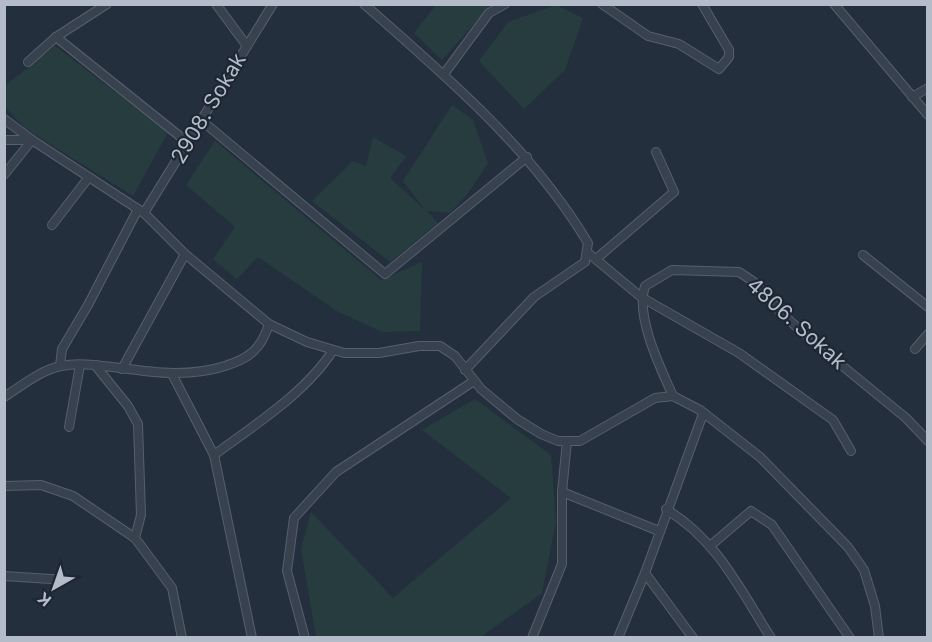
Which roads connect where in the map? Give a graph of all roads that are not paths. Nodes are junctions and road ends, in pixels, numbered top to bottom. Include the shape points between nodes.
1 (107, 4) edge
2 (216, 4) edge
3 (273, 4) edge
4 (364, 4) edge
5 (505, 4) edge
6 (602, 4) edge
7 (702, 4) edge
8 (834, 4) edge
9 (56, 37) junction
10 (247, 45) junction
11 (28, 62) dead end
12 (444, 74) junction
13 (927, 88) edge
14 (912, 97) junction
15 (927, 115) edge
16 (4, 119) edge
17 (201, 120) junction
18 (4, 140) edge
19 (32, 140) junction
20 (188, 142) junction
21 (656, 152) dead end
22 (526, 157) junction
23 (4, 175) edge
24 (89, 177) junction
25 (141, 211) junction
26 (52, 225) dead end
27 (587, 252) junction
28 (185, 254) junction
29 (863, 255) dead end
30 (596, 259) junction
31 (641, 297) junction
32 (927, 307) edge
33 (269, 324) junction
34 (927, 334) edge
35 (915, 349) dead end
36 (333, 350) junction
37 (80, 365) junction
38 (94, 365) junction
39 (60, 366) junction
40 (122, 369) junction
41 (465, 370) junction
42 (172, 374) junction
43 (474, 381) junction
44 (673, 396) junction
45 (4, 397) edge
46 (703, 414) junction
47 (69, 427) dead end
48 (567, 441) junction
49 (927, 441) edge
50 (851, 451) dead end
51 (214, 455) junction
52 (4, 486) edge
53 (562, 492) junction
54 (666, 509) junction
55 (659, 531) junction
56 (135, 538) junction
57 (710, 546) junction
58 (645, 573) junction
59 (4, 576) edge
60 (66, 580) dead end
61 (182, 638) edge
62 (252, 638) edge
63 (305, 638) edge
64 (532, 638) edge
65 (618, 638) edge
66 (693, 638) edge
67 (771, 638) edge
68 (850, 638) edge
69 (879, 638) edge

1 - 9 street
2 - 10 street
3 - 10 street, 2908. Sokak
4 - 12 street
5 - 12 street via 489,13
6 - 7 street via 648,36 680,44 719,69 729,57 729,50
8 - 14 street
9 - 11 street
9 - 20 street
10 - 17 street, 2908. Sokak
12 - 22 street
13 - 14 street
14 - 15 street
16 - 19 street
17 - 20 street, 2908. Sokak
17 - 22 street via 385,274
18 - 19 street
19 - 23 street
19 - 24 street
20 - 25 street, 2908. Sokak
21 - 30 street via 674,192
22 - 27 street via 576,223 588,243
24 - 25 street
24 - 26 street
25 - 28 street
25 - 39 street, 2908. Sokak via 62,349
27 - 30 street
27 - 41 street via 585,262 534,297
28 - 33 street
28 - 40 street
29 - 32 street
30 - 31 street
31 - 44 street via 658,361
31 - 49 street, 4806. Sokak via 645,286 672,270 739,272 823,350 906,418
31 - 50 street via 739,353 833,420
33 - 36 street
33 - 42 street via 263,342 243,360 204,373
34 - 35 street
36 - 41 street via 379,353 440,346 455,356
36 - 51 street via 322,367
37 - 38 street
37 - 39 street
37 - 47 street
38 - 40 street
38 - 56 street via 138,424 141,515
39 - 45 street
40 - 42 street
41 - 43 street
42 - 51 street
43 - 48 street via 517,419 541,434
43 - 63 street via 336,472 294,518 287,572
44 - 46 street
44 - 48 street via 655,398 580,441
46 - 54 street
46 - 69 street via 760,458 848,547 864,570
48 - 53 street
51 - 62 street
52 - 56 street via 41,485 73,496
53 - 55 street
53 - 64 street via 562,564
54 - 55 street
54 - 57 street via 692,525
55 - 58 street
56 - 61 street via 172,588
57 - 67 street
57 - 68 street via 751,511 772,525
58 - 65 street
58 - 66 street
59 - 60 street

